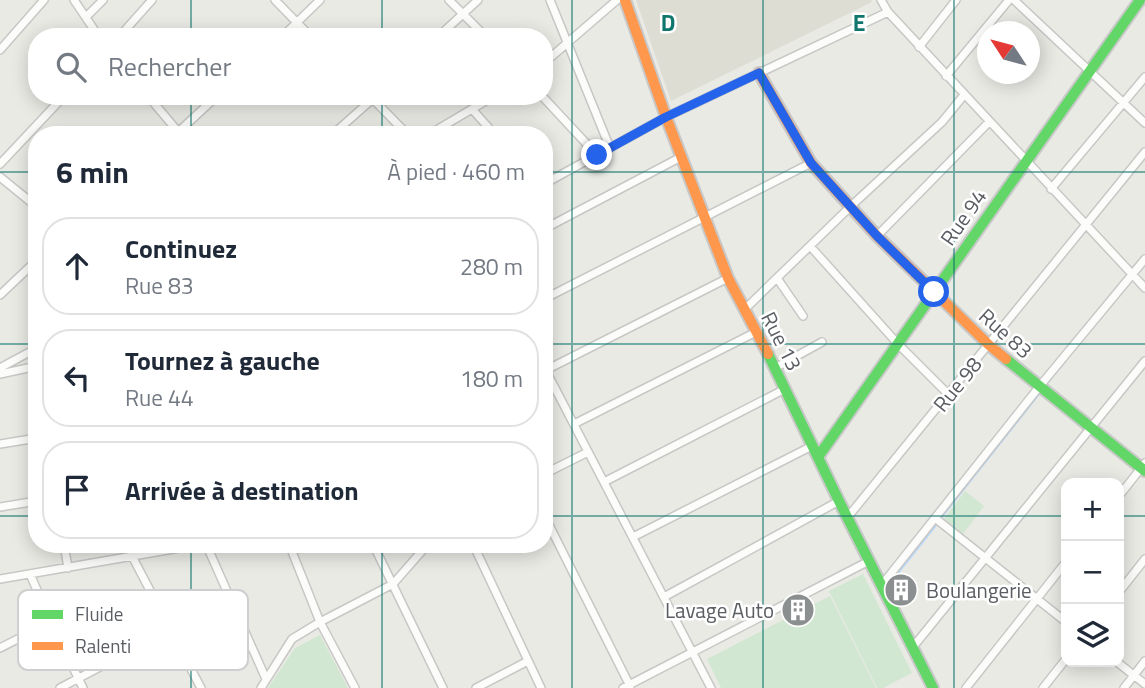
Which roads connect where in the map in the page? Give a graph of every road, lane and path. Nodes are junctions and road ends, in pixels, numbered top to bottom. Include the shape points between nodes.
1 (44, 0) edge
2 (74, 0) edge
3 (103, 0) edge
4 (152, 0) edge
5 (275, 0) edge
6 (320, 0) edge
7 (449, 0) edge
8 (478, 0) edge
9 (550, 0) edge
10 (617, 0) edge
11 (625, 0) edge
12 (881, 0) edge
13 (956, 0) edge
14 (1011, 0) edge
15 (1140, 0) edge
16 (888, 12) junction
17 (462, 13) junction
18 (86, 17) junction
19 (297, 23) junction
20 (93, 28) edge
21 (127, 28) edge
22 (292, 28) edge
23 (302, 28) edge
24 (447, 28) edge
25 (477, 28) edge
26 (568, 42) junction
27 (919, 47) junction
28 (0, 51) edge
29 (553, 55) edge
30 (1089, 71) junction
31 (759, 73) junction
32 (946, 76) junction
33 (1145, 77) edge
34 (964, 95) junction
35 (1123, 103) junction
36 (56, 105) edge
37 (155, 105) edge
38 (208, 105) edge
39 (364, 105) edge
40 (380, 105) edge
41 (479, 105) edge
42 (550, 105) edge
43 (472, 109) junction
44 (666, 117) junction
45 (989, 122) junction
46 (1145, 123) edge
47 (36, 126) edge
48 (172, 126) edge
49 (186, 126) edge
50 (342, 126) edge
51 (400, 126) edge
52 (443, 126) edge
53 (487, 126) edge
54 (28, 134) edge
55 (610, 148) junction
56 (1145, 152) edge
57 (597, 155) junction
58 (681, 157) junction
59 (1026, 162) junction
60 (811, 163) junction
61 (0, 164) edge
62 (0, 177) edge
63 (553, 179) edge
64 (1051, 189) junction
65 (28, 200) edge
66 (850, 206) junction
67 (704, 218) junction
68 (553, 224) edge
69 (1085, 225) junction
70 (877, 236) junction
71 (810, 246) junction
72 (1145, 259) edge
73 (28, 269) edge
74 (1132, 274) junction
75 (728, 278) junction
76 (777, 278) junction
77 (1145, 288) edge
78 (934, 292) junction
79 (553, 294) edge
80 (0, 295) edge
81 (745, 309) junction
82 (803, 316) dead end
83 (756, 332) junction
84 (822, 342) dead end
85 (898, 344) junction
86 (989, 345) junction
87 (28, 353) edge
88 (1145, 361) edge
89 (553, 365) edge
90 (0, 368) edge
91 (28, 368) edge
92 (775, 368) junction
93 (0, 374) edge
94 (553, 384) edge
95 (1039, 387) junction
96 (785, 389) junction
97 (948, 394) junction
98 (574, 424) junction
99 (1090, 428) junction
100 (28, 439) edge
101 (0, 444) edge
102 (813, 446) junction
103 (588, 452) junction
104 (818, 457) junction
105 (1144, 467) edge
106 (553, 470) edge
107 (604, 482) junction
108 (1124, 490) edge
109 (839, 501) junction
110 (28, 502) edge
111 (0, 507) edge
112 (847, 518) junction
113 (935, 518) junction
114 (553, 533) edge
115 (633, 537) junction
116 (66, 553) edge
117 (150, 553) edge
118 (208, 553) edge
119 (293, 553) edge
120 (378, 553) edge
121 (420, 553) edge
122 (477, 553) edge
123 (132, 556) junction
124 (985, 558) junction
125 (1145, 559) edge
126 (869, 561) junction
127 (68, 568) junction
128 (1061, 568) edge
129 (30, 574) junction
130 (0, 579) edge
131 (393, 584) junction
132 (881, 586) junction
133 (1124, 586) edge
134 (37, 590) edge
135 (149, 590) edge
136 (225, 590) edge
137 (664, 597) junction
138 (1037, 599) junction
139 (1061, 618) edge
140 (320, 622) junction
141 (18, 639) edge
142 (248, 640) edge
143 (913, 647) junction
144 (0, 648) edge
145 (692, 652) junction
146 (528, 661) junction
147 (1145, 661) edge
148 (1061, 665) edge
149 (1124, 667) edge
150 (74, 670) edge
151 (93, 670) edge
152 (191, 670) edge
153 (1134, 675) junction
154 (78, 678) junction
155 (266, 679) junction
156 (1145, 684) edge
157 (628, 687) edge
158 (60, 688) edge
159 (83, 688) edge
160 (201, 688) edge
161 (261, 688) edge
162 (355, 688) edge
163 (443, 688) edge
164 (476, 688) edge
165 (541, 688) edge
166 (711, 688) edge
167 (933, 688) edge
168 (966, 688) edge
169 (1043, 688) edge
170 (1124, 688) edge

1 - 28 street
2 - 18 street
3 - 18 street
4 - 21 street
5 - 19 street
6 - 19 street
7 - 17 street
8 - 17 street
9 - 26 street
10 - 26 street
11 - 44 street, Rue 13
12 - 16 street
13 - 27 street
14 - 30 street
14 - 32 street
15 - 30 street, Rue 94
16 - 27 street
16 - 31 street
17 - 24 street
17 - 25 street
18 - 20 street
19 - 22 street
19 - 23 street
26 - 29 street
26 - 55 street
27 - 32 street
30 - 35 street
30 - 59 street, Rue 94
31 - 44 street
31 - 60 street, Rue 83
32 - 34 street
33 - 35 street
34 - 45 street
34 - 66 street via 942,122
35 - 46 street
35 - 64 street
36 - 47 street
37 - 48 street
38 - 49 street
39 - 50 street
40 - 51 street
41 - 43 street
42 - 57 street
43 - 52 street
43 - 53 street
44 - 55 street
44 - 58 street, Rue 13
45 - 59 street
45 - 70 street
54 - 61 street
55 - 57 street
56 - 69 street, Rue 98
57 - 63 street
58 - 67 street, Rue 13
58 - 68 street
59 - 64 street
59 - 78 street, Rue 94
60 - 66 street, Rue 83
60 - 67 street
62 - 65 street
64 - 69 street
66 - 70 street, Rue 83
66 - 71 street
67 - 75 street, Rue 13
67 - 79 street
69 - 74 street
69 - 86 street, Rue 98
70 - 78 street, Rue 83
71 - 76 street
71 - 85 street
72 - 74 street
73 - 80 street
74 - 77 street
74 - 95 street
75 - 81 street, Rue 13
75 - 89 street
76 - 81 street
76 - 82 street
78 - 85 street, Rue 94
78 - 86 street, Rue 83
81 - 83 street, Rue 13
83 - 92 street, Rue 13
83 - 98 street
84 - 92 street
85 - 97 street
85 - 104 street, Rue 94
86 - 95 street, Rue 83
86 - 97 street, Rue 98
87 - 90 street
88 - 99 street
91 - 93 street
92 - 96 street, Rue 13
94 - 98 street
95 - 99 street, Rue 83
95 - 113 street
96 - 102 street, Rue 13
96 - 107 street
97 - 112 street, Rue 98
98 - 103 street
99 - 105 street, Rue 83
99 - 124 street
100 - 101 street
102 - 104 street, Rue 13
102 - 115 street
103 - 106 street
103 - 107 street
104 - 109 street, Rue 13
105 - 108 street
107 - 115 street
109 - 112 street, Rue 13
109 - 137 street
110 - 111 street
112 - 126 street, Rue 13
113 - 124 street
113 - 132 street
114 - 157 street
115 - 137 street
116 - 127 street
117 - 123 street
118 - 136 street
119 - 140 street
120 - 131 street
121 - 131 street
122 - 146 street
123 - 127 street
123 - 135 street
124 - 138 street
124 - 143 street
125 - 133 street
126 - 132 street, Rue 13
126 - 145 street
127 - 129 street
128 - 138 street
129 - 130 street
129 - 134 street
131 - 140 street
131 - 163 street
132 - 143 street, Rue 13
137 - 145 street
138 - 139 street
138 - 168 street
140 - 155 street via 292,639
140 - 162 street
141 - 144 street
142 - 155 street
143 - 167 street, Rue 13
145 - 157 street
145 - 166 street
146 - 164 street
146 - 165 street
147 - 153 street
148 - 169 street
149 - 153 street
150 - 154 street
151 - 154 street
152 - 160 street
153 - 156 street
153 - 170 street
154 - 158 street
154 - 159 street
155 - 161 street

